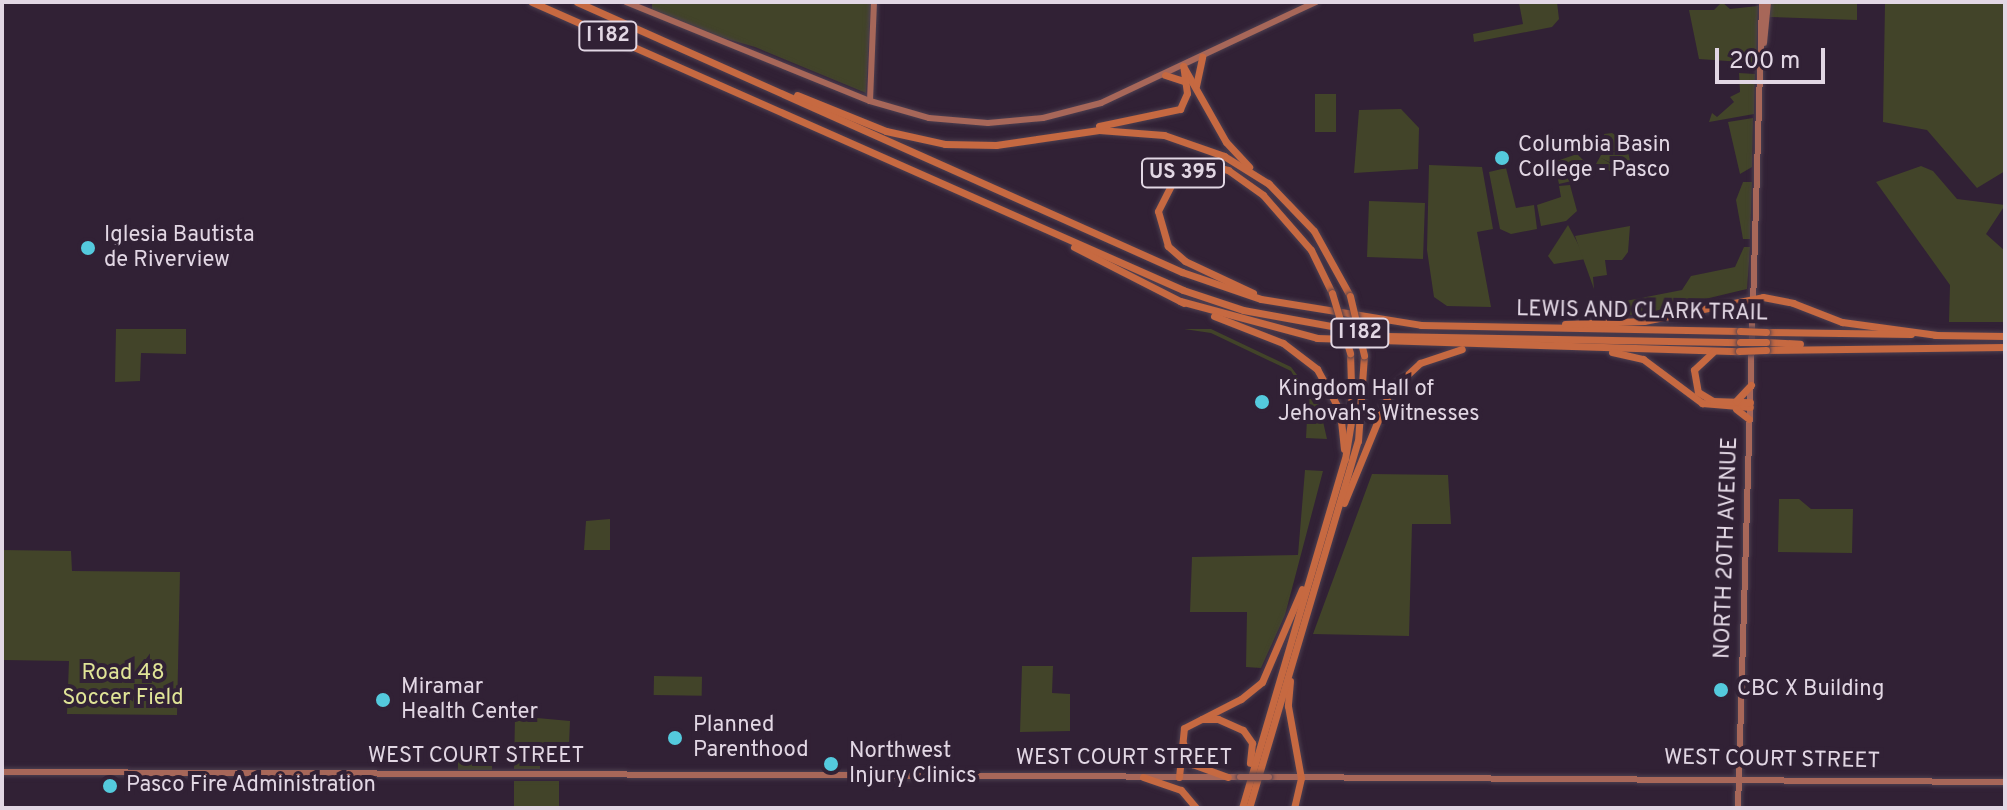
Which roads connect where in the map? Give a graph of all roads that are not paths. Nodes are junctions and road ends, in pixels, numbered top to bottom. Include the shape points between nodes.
1 (532, 2) edge
2 (577, 2) edge
3 (626, 2) edge
4 (874, 2) edge
5 (1316, 2) edge
6 (1765, 2) edge
7 (697, 56) junction
8 (1202, 57) junction
9 (1183, 66) junction
10 (1165, 75) junction
11 (1184, 81) junction
12 (1196, 88) junction
13 (870, 101) junction
14 (1067, 133) junction
15 (1269, 184) junction
16 (1002, 211) junction
17 (1754, 298) junction
18 (1180, 301) junction
19 (1281, 305) junction
20 (1459, 327) junction
21 (1937, 335) junction
22 (2005, 336) edge
23 (1739, 346) junction
24 (1485, 347) junction
25 (2005, 347) edge
26 (1578, 348) junction
27 (1751, 385) junction
28 (1733, 404) junction
29 (1750, 404) junction
30 (1749, 419) junction
31 (1343, 463) junction
32 (1324, 559) junction
33 (1308, 581) junction
34 (1301, 628) junction
35 (2, 772) edge
36 (1251, 775) junction
37 (1143, 777) junction
38 (1179, 777) junction
39 (1228, 777) junction
40 (1738, 777) junction
41 (1301, 778) junction
42 (2005, 782) edge
43 (1196, 808) edge
44 (1242, 808) edge
45 (1249, 808) edge
46 (1294, 808) edge
47 (1738, 808) edge

1 - 16 highway, I 182
2 - 7 highway, I 182
3 - 13 main road
4 - 13 main road
5 - 8 main road
6 - 17 main road
7 - 14 highway via 920,140 982,146
7 - 19 highway, I 182 via 1182,272
8 - 9 main road
8 - 12 highway
9 - 10 main road
9 - 11 highway
9 - 12 highway
10 - 11 highway
10 - 13 main road via 1092,107 1012,122 944,120
11 - 14 highway via 1186,99 1177,111
12 - 15 highway via 1226,142
14 - 15 highway via 1112,129 1164,135 1224,156
15 - 32 highway, bridge via 1314,231 1350,296 1364,355 1360,428
16 - 18 highway
16 - 23 highway, I 182 via 1203,297 1325,328 1414,337
17 - 20 highway via 1634,322
17 - 21 highway via 1788,301 1842,322
17 - 27 main road, NORTH 20TH AVENUE
18 - 24 highway via 1317,338
18 - 31 highway via 1283,343 1312,364 1340,411
19 - 20 highway, LEWIS AND CLARK TRAIL / I 182 via 1353,318
19 - 31 highway, US 395, bridge via 1185,261 1168,246 1158,211 1173,181 1185,172 1213,166 1241,177 1298,232 1332,293 1350,353 1352,416
20 - 21 highway, LEWIS AND CLARK TRAIL / I 182, bridge
21 - 22 highway, LEWIS AND CLARK TRAIL / I 182
23 - 25 highway, I 182, bridge
23 - 26 highway, LEWIS AND CLARK TRAIL
23 - 28 highway via 1706,354 1693,374 1705,398
24 - 26 highway, LEWIS AND CLARK TRAIL
24 - 32 highway via 1430,358 1395,384 1377,414
26 - 28 highway via 1643,359 1702,403
27 - 28 highway
27 - 29 main road, NORTH 20TH AVENUE
28 - 29 highway
28 - 30 highway
29 - 30 main road, NORTH 20TH AVENUE
30 - 40 main road, NORTH 20TH AVENUE
31 - 33 highway, US 395
32 - 34 highway
33 - 36 highway, US 395
33 - 38 highway via 1262,682 1184,728
34 - 41 highway via 1288,706
34 - 45 highway
35 - 37 main road, WEST COURT STREET
36 - 39 highway via 1252,747 1246,733 1218,719 1197,722 1184,737 1186,757 1196,767
36 - 44 highway, US 395
37 - 38 main road, WEST COURT STREET
37 - 43 highway via 1181,790
38 - 39 main road, WEST COURT STREET
39 - 41 main road, WEST COURT STREET, bridge
40 - 41 main road, WEST COURT STREET
40 - 42 main road, WEST COURT STREET
40 - 47 main road, NORTH 20TH AVENUE
41 - 46 highway

